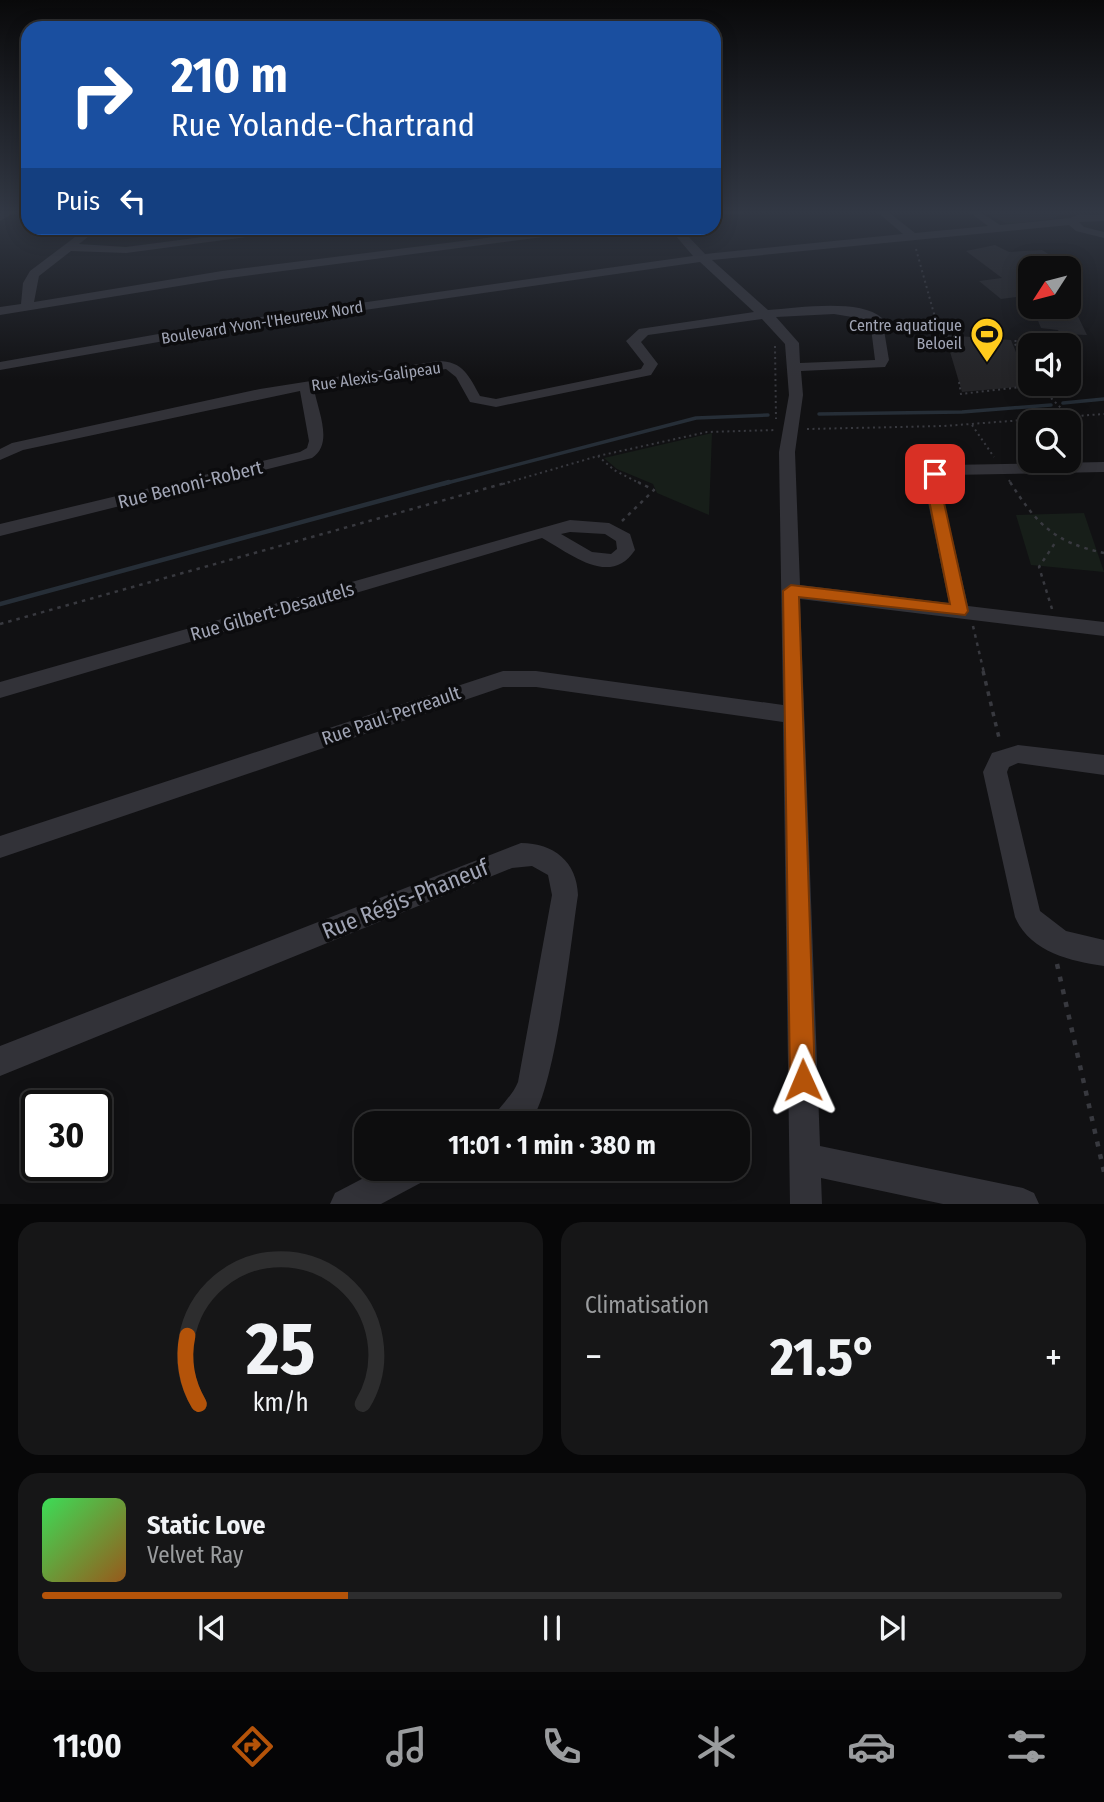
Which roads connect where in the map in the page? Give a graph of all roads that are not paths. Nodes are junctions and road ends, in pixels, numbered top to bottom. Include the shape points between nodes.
1 (43, 267) edge
2 (277, 267) edge
3 (637, 267) edge
4 (712, 267) edge
5 (27, 307) junction
6 (0, 311) edge
7 (764, 313) junction
8 (0, 366) edge
9 (795, 367) junction
10 (306, 386) junction
11 (0, 455) edge
12 (1104, 467) edge
13 (0, 530) edge
14 (544, 532) dead end
15 (791, 591) junction
16 (965, 612) junction
17 (1104, 629) edge
18 (0, 690) edge
19 (794, 715) junction
20 (1104, 765) edge
21 (0, 847) edge
22 (1104, 953) edge
23 (0, 1061) edge
24 (519, 1111) edge
25 (805, 1159) junction
26 (391, 1181) edge
27 (346, 1203) edge
28 (806, 1203) edge
29 (1023, 1203) edge

1 - 5 street via 32,277
2 - 5 street
3 - 8 street, Boulevard Yvon-l'Heureux Nord via 246,323
4 - 7 street
5 - 6 street
7 - 9 street via 792,343
7 - 9 street via 861,312 876,318 880,364
7 - 10 street, Rue Alexis-Galipeau via 641,332 633,341 651,364 646,372 493,403 475,399 461,370 448,365
9 - 15 street via 796,408 787,443
10 - 11 street, Rue Alexis-Galipeau via 18,446
10 - 13 street, Rue Benoni-Robert via 317,441 306,455
12 - 16 street via 948,470 933,475
14 - 18 street, Rue Gilbert-Desautels
15 - 16 street
15 - 19 street
16 - 17 street
19 - 21 street, Rue Paul-Perreault via 536,678 503,679
19 - 25 street
20 - 22 street via 1012,755 1000,761 995,772 1028,917 1058,943
23 - 24 street, Rue Régis-Phaneuf via 511,856 530,853 553,863 565,889 534,1083
25 - 28 street
25 - 29 street
26 - 27 street

